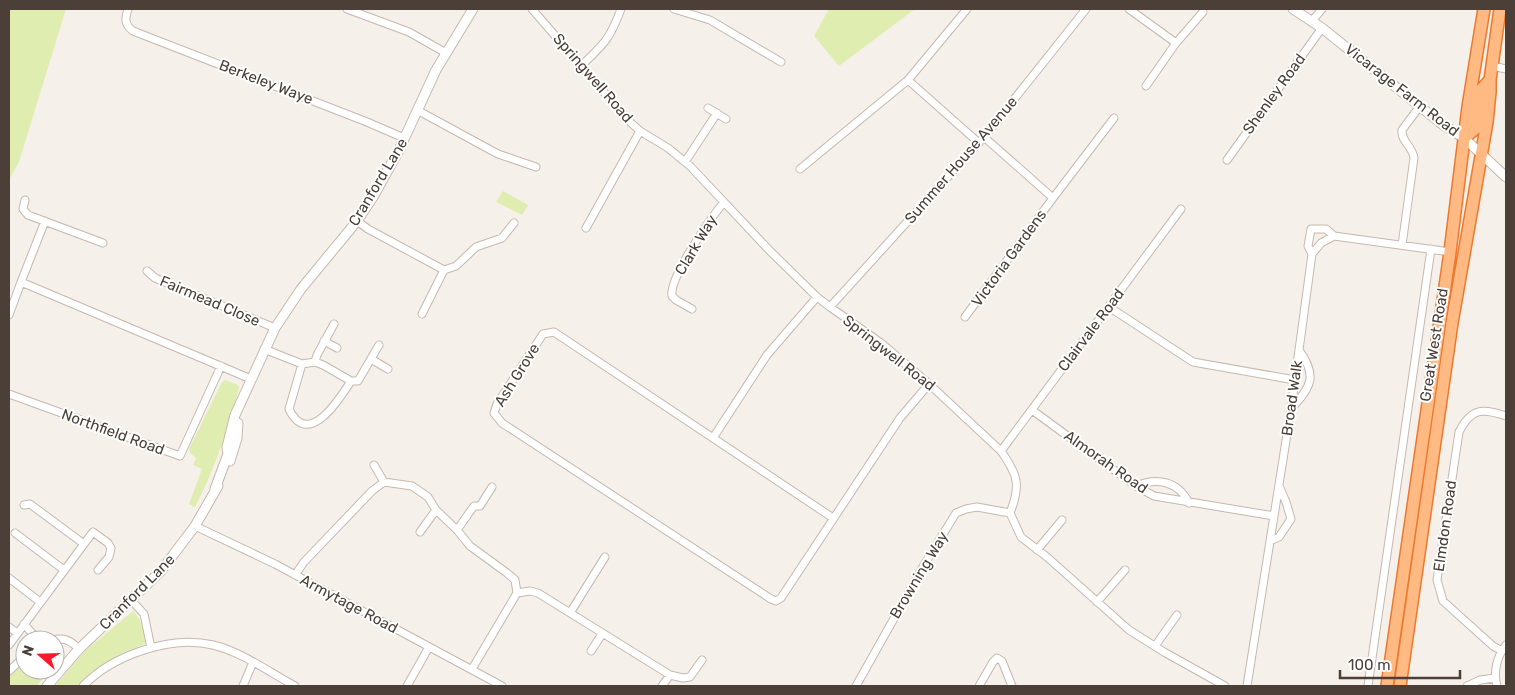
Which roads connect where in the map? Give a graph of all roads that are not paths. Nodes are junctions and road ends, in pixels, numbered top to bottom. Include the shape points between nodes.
1 (128, 9) edge
2 (347, 9) edge
3 (473, 9) edge
4 (532, 9) edge
5 (621, 9) edge
6 (674, 9) edge
7 (968, 9) edge
8 (1086, 9) edge
9 (1129, 9) edge
10 (1293, 9) edge
11 (1322, 9) edge
12 (1484, 9) edge
13 (1500, 9) edge
14 (1203, 12) dead end
15 (1312, 21) junction
16 (1322, 28) junction
17 (1176, 43) junction
18 (446, 53) junction
19 (781, 62) dead end
20 (582, 65) junction
21 (1492, 66) junction
22 (1506, 68) edge
23 (908, 80) junction
24 (1490, 80) junction
25 (1146, 86) dead end
26 (1420, 106) junction
27 (708, 108) dead end
28 (417, 110) junction
29 (717, 113) junction
30 (1114, 118) dead end
31 (726, 119) dead end
32 (640, 131) junction
33 (404, 138) junction
34 (1464, 138) junction
35 (981, 140) junction
36 (1481, 154) junction
37 (1227, 160) dead end
38 (685, 162) junction
39 (536, 167) dead end
40 (800, 169) dead end
41 (1506, 177) edge
42 (1053, 198) junction
43 (25, 200) dead end
44 (724, 202) junction
45 (1181, 209) dead end
46 (45, 221) junction
47 (357, 221) junction
48 (514, 223) dead end
49 (586, 228) dead end
50 (1334, 236) junction
51 (103, 243) dead end
52 (1402, 245) junction
53 (1430, 249) junction
54 (1450, 252) junction
55 (1312, 254) junction
56 (444, 270) junction
57 (147, 271) dead end
58 (21, 282) junction
59 (817, 296) junction
60 (830, 307) junction
61 (1108, 307) junction
62 (692, 309) dead end
63 (422, 314) dead end
64 (9, 315) edge
65 (965, 317) dead end
66 (334, 324) dead end
67 (275, 328) junction
68 (324, 341) junction
69 (379, 345) dead end
70 (337, 348) dead end
71 (264, 349) junction
72 (1299, 350) junction
73 (371, 359) junction
74 (314, 362) junction
75 (302, 364) junction
76 (221, 366) junction
77 (388, 369) dead end
78 (251, 378) junction
79 (1295, 380) junction
80 (351, 381) junction
81 (929, 384) junction
82 (9, 394) edge
83 (1291, 409) junction
84 (1032, 410) junction
85 (1506, 416) edge
86 (713, 438) junction
87 (1001, 451) junction
88 (374, 465) dead end
89 (384, 482) junction
90 (1136, 486) junction
91 (1279, 486) junction
92 (492, 487) dead end
93 (1189, 503) junction
94 (24, 505) dead end
95 (436, 510) junction
96 (1010, 513) junction
97 (1274, 516) junction
98 (833, 518) junction
99 (1062, 520) dead end
100 (195, 526) junction
101 (457, 530) junction
102 (420, 532) dead end
103 (16, 533) dead end
104 (1270, 540) junction
105 (84, 544) junction
106 (1037, 550) junction
107 (605, 557) dead end
108 (64, 570) junction
109 (98, 570) dead end
110 (1125, 570) dead end
111 (295, 575) junction
112 (9, 578) edge
113 (517, 593) junction
114 (132, 601) junction
115 (40, 602) junction
116 (1097, 602) junction
117 (570, 613) junction
118 (1177, 615) dead end
119 (24, 624) junction
120 (20, 630) edge
121 (29, 630) edge
122 (602, 634) junction
123 (65, 639) edge
124 (428, 646) junction
125 (1155, 646) junction
126 (151, 648) junction
127 (1504, 648) edge
128 (79, 649) junction
129 (591, 650) dead end
130 (702, 660) dead end
131 (253, 662) junction
132 (472, 669) junction
133 (670, 675) junction
134 (1495, 678) junction
135 (48, 686) edge
136 (83, 686) edge
137 (243, 686) edge
138 (295, 686) edge
139 (407, 686) edge
140 (502, 686) edge
141 (662, 686) edge
142 (856, 686) edge
143 (979, 686) edge
144 (1012, 686) edge
145 (1225, 686) edge
146 (1247, 686) edge
147 (1368, 686) edge
148 (1387, 686) edge
149 (1400, 686) edge
150 (1468, 686) edge
151 (1497, 686) edge

1 - 33 street, Berkeley Waye via 125,19 127,27 133,31
2 - 18 street via 409,32
3 - 18 street, Cranford Lane
4 - 20 street, Springwell Road
5 - 20 street via 608,39
6 - 19 street via 710,20
7 - 23 street
8 - 35 street, Summer House Avenue
9 - 17 street
10 - 15 street, Vicarage Farm Road
11 - 15 street
12 - 34 highway, Great West Road
13 - 21 highway, Great West Road
14 - 17 street
15 - 16 street, Vicarage Farm Road
16 - 26 street, Vicarage Farm Road
16 - 37 street, Shenley Road
17 - 25 street
18 - 28 street, Cranford Lane
20 - 32 street, Springwell Road
21 - 22 street
21 - 24 highway, Great West Road
23 - 35 street, Victoria Gardens
23 - 40 street
24 - 34 highway via 1481,90 1475,129
24 - 36 highway, Great West Road
26 - 34 street, Vicarage Farm Road
26 - 52 street via 1401,134 1412,148 1414,158
27 - 29 street
28 - 33 street, Cranford Lane
28 - 39 street via 498,154
29 - 31 street
29 - 38 street
30 - 42 street, Victoria Gardens
32 - 38 street, Springwell Road
32 - 49 street
33 - 47 street, Cranford Lane
34 - 36 street, Vicarage Farm Road
34 - 54 highway, Great West Road
35 - 42 street, Victoria Gardens
35 - 60 street, Summer House Avenue
36 - 41 street, Vicarage Farm Road
36 - 149 highway, Great West Road via 1452,323
38 - 44 street, Springwell Road
42 - 65 street, Victoria Gardens
43 - 46 street via 25,213
44 - 59 street, Springwell Road
44 - 62 street, Clark Way via 693,247 672,287 672,296
45 - 61 street, Clairvale Road
46 - 51 street
46 - 58 street
47 - 56 street
47 - 67 street, Cranford Lane via 301,289
48 - 56 street via 502,238 476,247 456,266
50 - 52 street
50 - 55 street
50 - 55 street, Broad Walk via 1326,229 1311,229 1308,246
52 - 53 street
53 - 54 street
53 - 147 street
54 - 148 highway, Great West Road
55 - 72 street, Broad Walk
56 - 63 street
57 - 67 street, Fairmead Close via 155,278
58 - 64 street
58 - 76 street
59 - 60 street, Springwell Road
59 - 86 street via 767,355
60 - 81 street, Springwell Road via 881,343
61 - 79 street via 1193,362
61 - 84 street, Clairvale Road
66 - 68 street
67 - 71 street, Cranford Lane
68 - 70 street
68 - 74 street
69 - 73 street
71 - 75 street
71 - 78 street, Cranford Lane
72 - 79 street, Broad Walk
72 - 83 street via 1308,362 1310,381 1306,392
73 - 77 street
73 - 80 street via 358,381
74 - 75 street
74 - 80 street
75 - 80 street via 289,409 293,417 304,423 310,425 318,421 339,400
76 - 78 street
76 - 82 street, Northfield Road via 180,456
78 - 100 street, Cranford Lane via 235,415 228,454 215,489
79 - 83 street, Broad Walk
81 - 87 street, Springwell Road
81 - 98 street, Ash Grove via 900,418
83 - 91 street, Broad Walk
84 - 87 street, Clairvale Road
84 - 90 street, Almorah Road
85 - 127 street, Elmdon Road via 1490,410 1478,411 1470,416 1459,432 1437,580 1443,601 1493,646
86 - 98 street, Ash Grove
86 - 98 street, Ash Grove via 554,332 544,334 494,413 502,423 771,600 781,598
87 - 96 street, Springwell Road via 1016,478 1016,497
88 - 89 street
89 - 95 street via 412,486 428,497
89 - 111 street via 324,541
90 - 93 street, Almorah Road via 1154,496
90 - 93 street via 1161,481 1176,487
91 - 97 street, Broad Walk
91 - 104 street via 1291,519 1278,538
92 - 101 street via 480,506 474,506
93 - 97 street, Almorah Road
94 - 105 street via 30,504
95 - 101 street
95 - 102 street
96 - 106 street via 1021,537
96 - 142 street, Browning Way via 978,507 956,513
97 - 104 street, Broad Walk
99 - 106 street
100 - 111 street, Armytage Road
100 - 114 street, Cranford Lane via 161,571
101 - 113 street via 470,546 515,580
103 - 108 street
104 - 146 street, Broad Walk
105 - 108 street
105 - 109 street via 93,532 111,548
106 - 116 street
107 - 117 street
108 - 115 street
110 - 116 street
111 - 124 street, Armytage Road
112 - 115 street
113 - 117 street via 538,593
113 - 132 street
114 - 126 street via 144,614
114 - 128 street, Cranford Lane
115 - 119 street
116 - 125 street via 1129,630
117 - 122 street
118 - 125 street
119 - 120 street
119 - 121 street
122 - 129 street
122 - 133 street
123 - 128 street
124 - 132 street, Armytage Road
124 - 139 street
125 - 145 street
126 - 131 street via 186,643 213,645
126 - 136 street via 112,664
127 - 134 street
128 - 135 street, Cranford Lane
130 - 133 street via 690,677
131 - 137 street
131 - 138 street
132 - 140 street, Armytage Road
133 - 141 street
134 - 150 street
134 - 151 street
143 - 144 street via 997,658 1002,661

